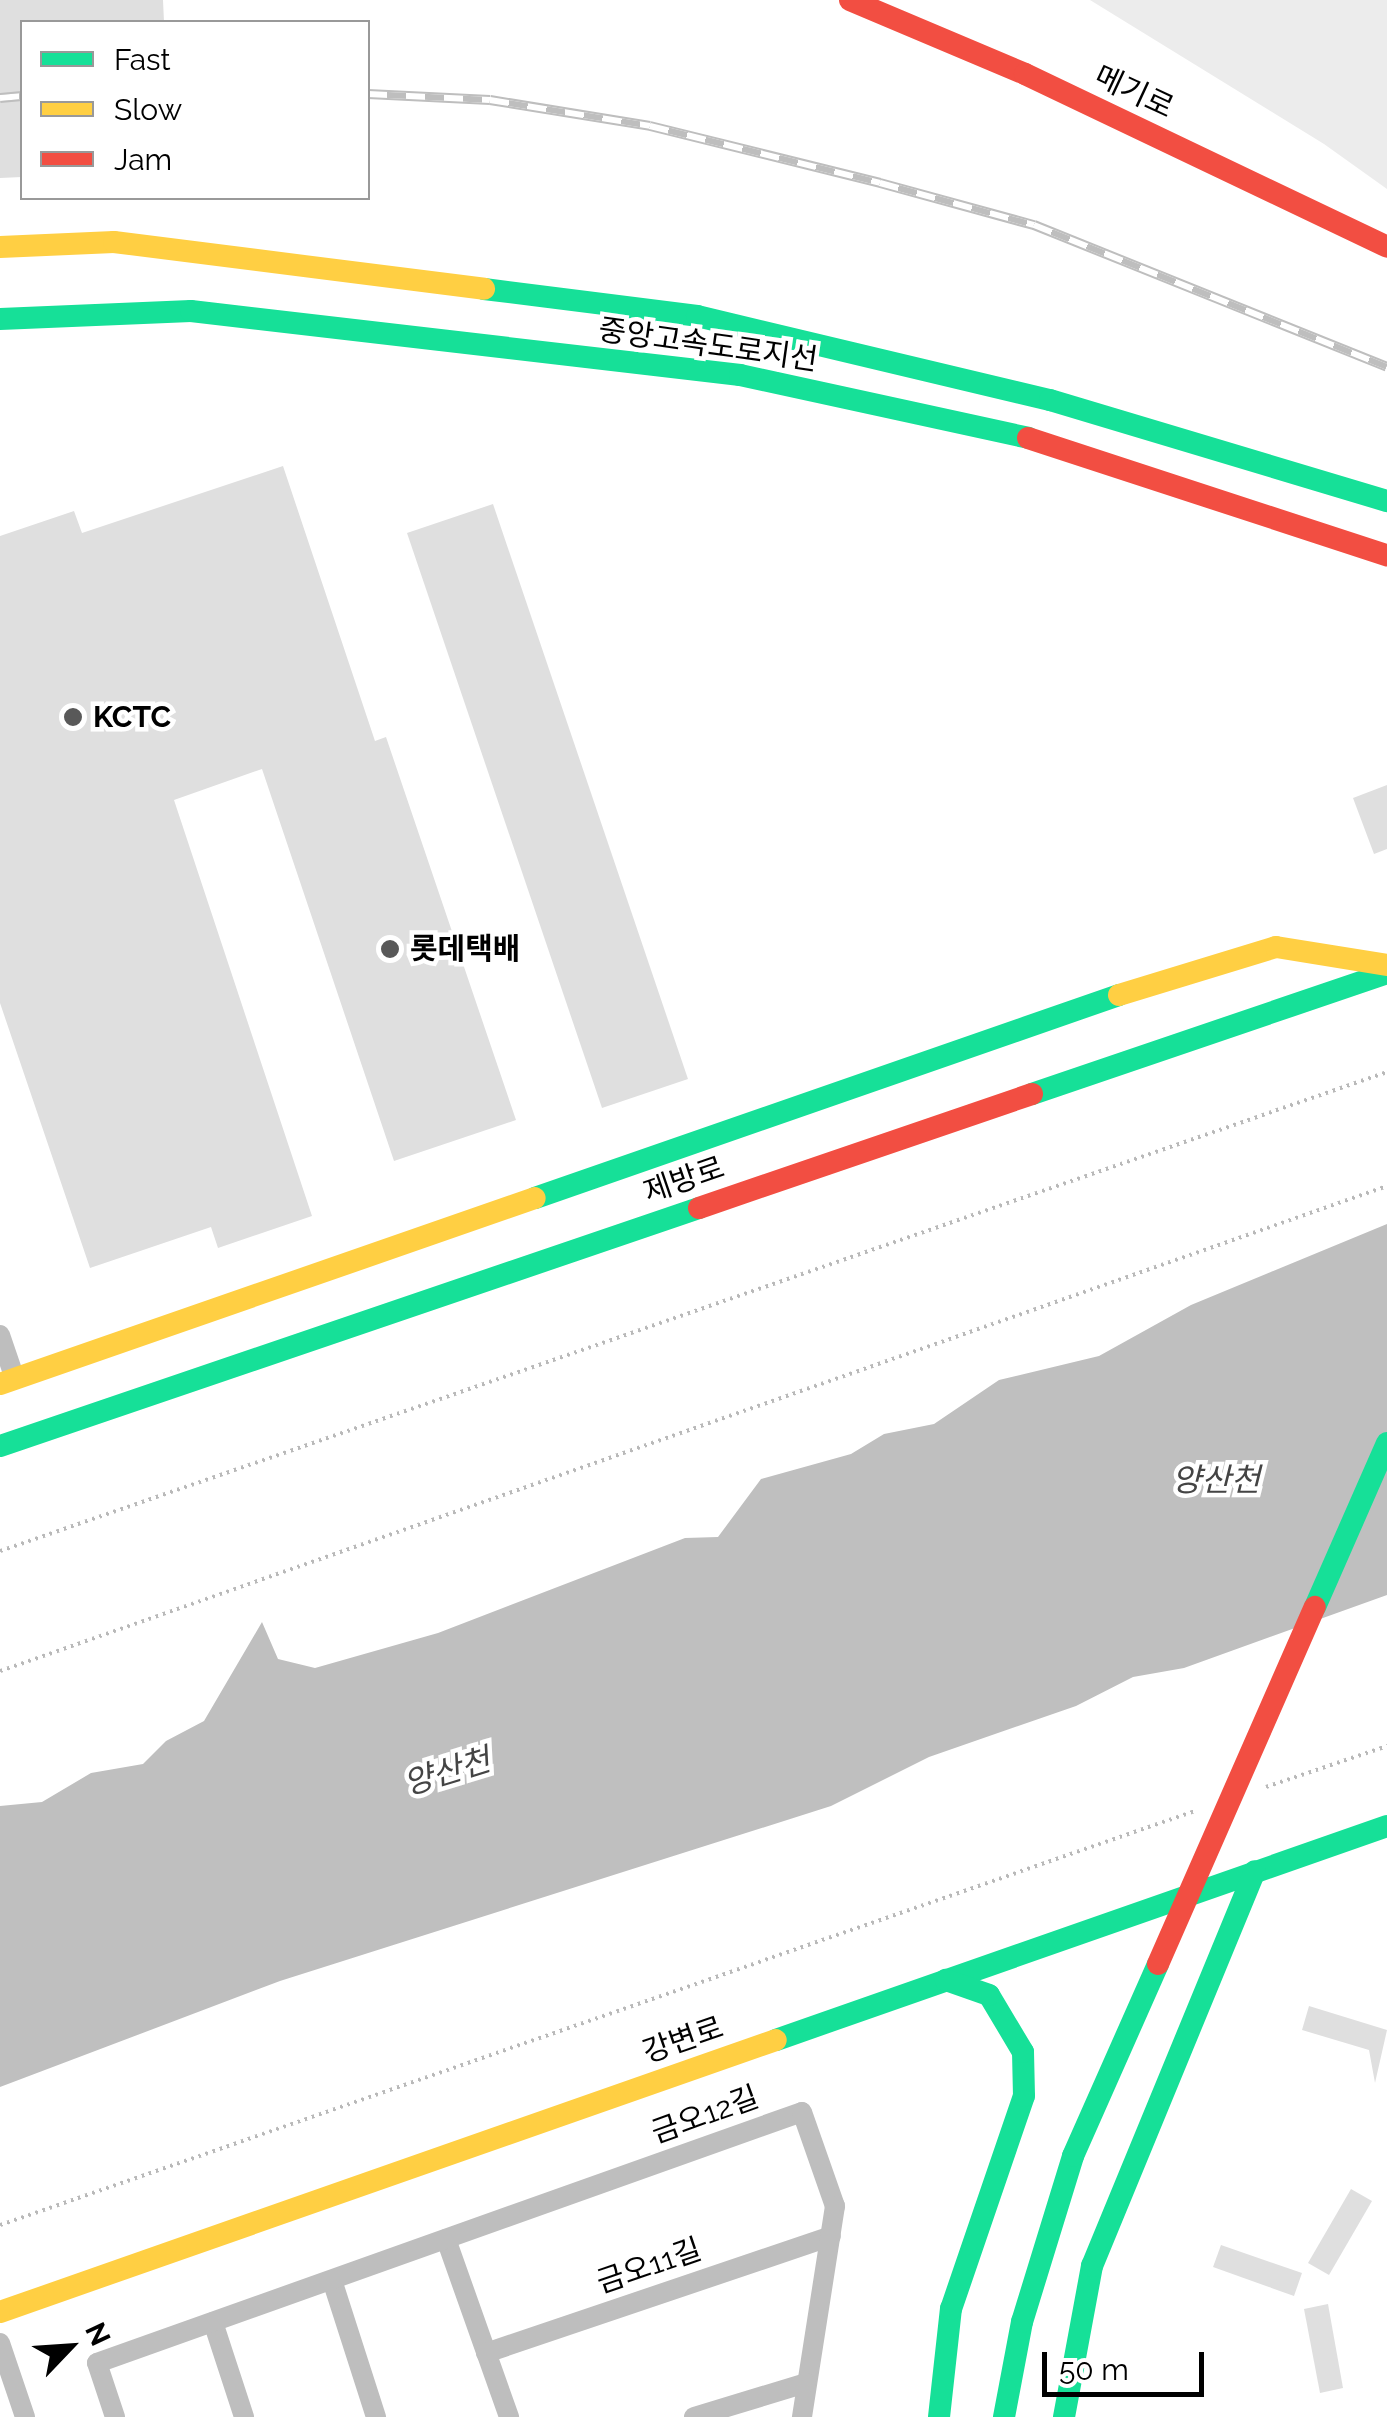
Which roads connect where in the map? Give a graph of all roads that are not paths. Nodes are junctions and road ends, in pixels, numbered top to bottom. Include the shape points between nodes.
1 (850, 0) edge
2 (0, 247) edge
3 (1387, 247) edge
4 (0, 320) edge
5 (1387, 501) edge
6 (1387, 555) edge
7 (1387, 965) edge
8 (1387, 973) edge
9 (0, 1335) edge
10 (8, 1382) edge
11 (1387, 1443) edge
12 (0, 1446) edge
13 (1387, 1826) edge
14 (1255, 1871) junction
15 (946, 1980) junction
16 (830, 2236) junction
17 (446, 2239) junction
18 (332, 2280) junction
19 (0, 2312) edge
20 (214, 2322) junction
21 (0, 2343) edge
22 (486, 2353) junction
23 (806, 2383) junction
24 (25, 2417) edge
25 (115, 2417) edge
26 (244, 2417) edge
27 (376, 2417) edge
28 (509, 2417) edge
29 (694, 2417) edge
30 (802, 2417) edge
31 (938, 2417) edge
32 (1004, 2417) edge
33 (1064, 2417) edge

1 - 3 main road, 메기로 via 1025,74
2 - 5 main road, 중앙고속도로지선 via 114,242 697,316 1050,400
4 - 6 main road, 중앙고속도로지선 via 190,312 740,375 982,423
7 - 10 main road via 1276,947 1184,972
8 - 12 main road, 제방로
9 - 10 street
11 - 32 main road via 1073,2156 1022,2322
13 - 14 main road, 강변로
14 - 15 main road, 강변로
14 - 33 main road via 1092,2266
15 - 19 main road, 강변로
15 - 31 main road via 989,1995 1023,2052 1024,2096 951,2309
16 - 17 street, 금오12길 via 836,2206 802,2112
16 - 22 street, 금오11길
16 - 23 street, 금오12길
17 - 18 street, 금오12길
17 - 22 street
18 - 20 street, 금오12길
18 - 27 street
20 - 25 street, 금오12길 via 97,2363
20 - 26 street
21 - 24 street
22 - 28 street
23 - 29 street
23 - 30 street, 금오12길

